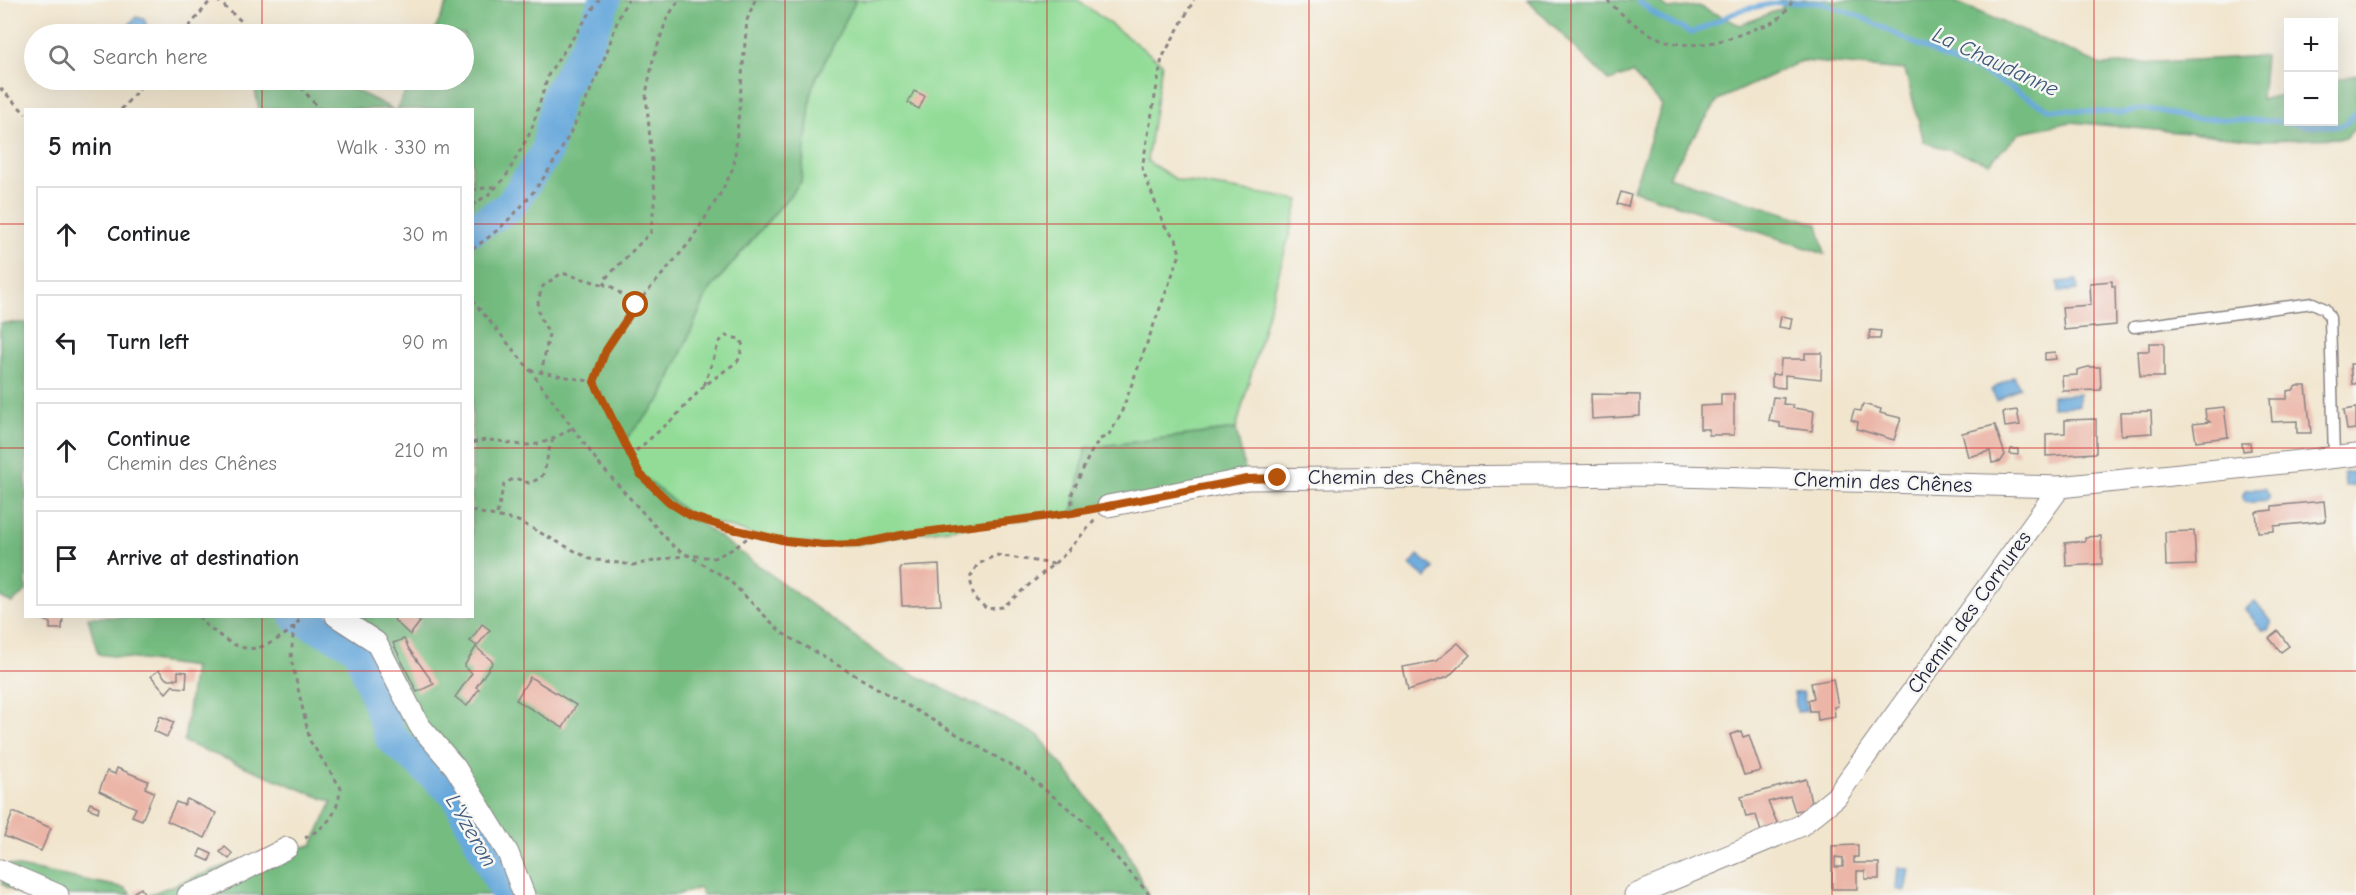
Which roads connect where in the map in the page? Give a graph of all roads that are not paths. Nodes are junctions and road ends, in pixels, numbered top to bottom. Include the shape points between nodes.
1 (2134, 327) dead end
2 (2356, 454) edge
3 (2334, 457) junction
4 (2060, 487) junction
5 (1108, 506) road end
6 (339, 618) edge
7 (287, 848) road end
8 (0, 870) edge
9 (58, 895) edge
10 (188, 895) edge
11 (524, 895) edge
12 (1635, 895) edge

1 - 3 lane via 2313,303 2325,309 2330,318
2 - 3 street
3 - 4 street
4 - 5 street, Chemin des Chênes via 1644,475 1278,478 1247,479
4 - 12 street, Chemin des Cornures via 1836,797 1800,826
6 - 11 street via 376,642 419,725 455,767 508,853
7 - 10 street
8 - 9 street

